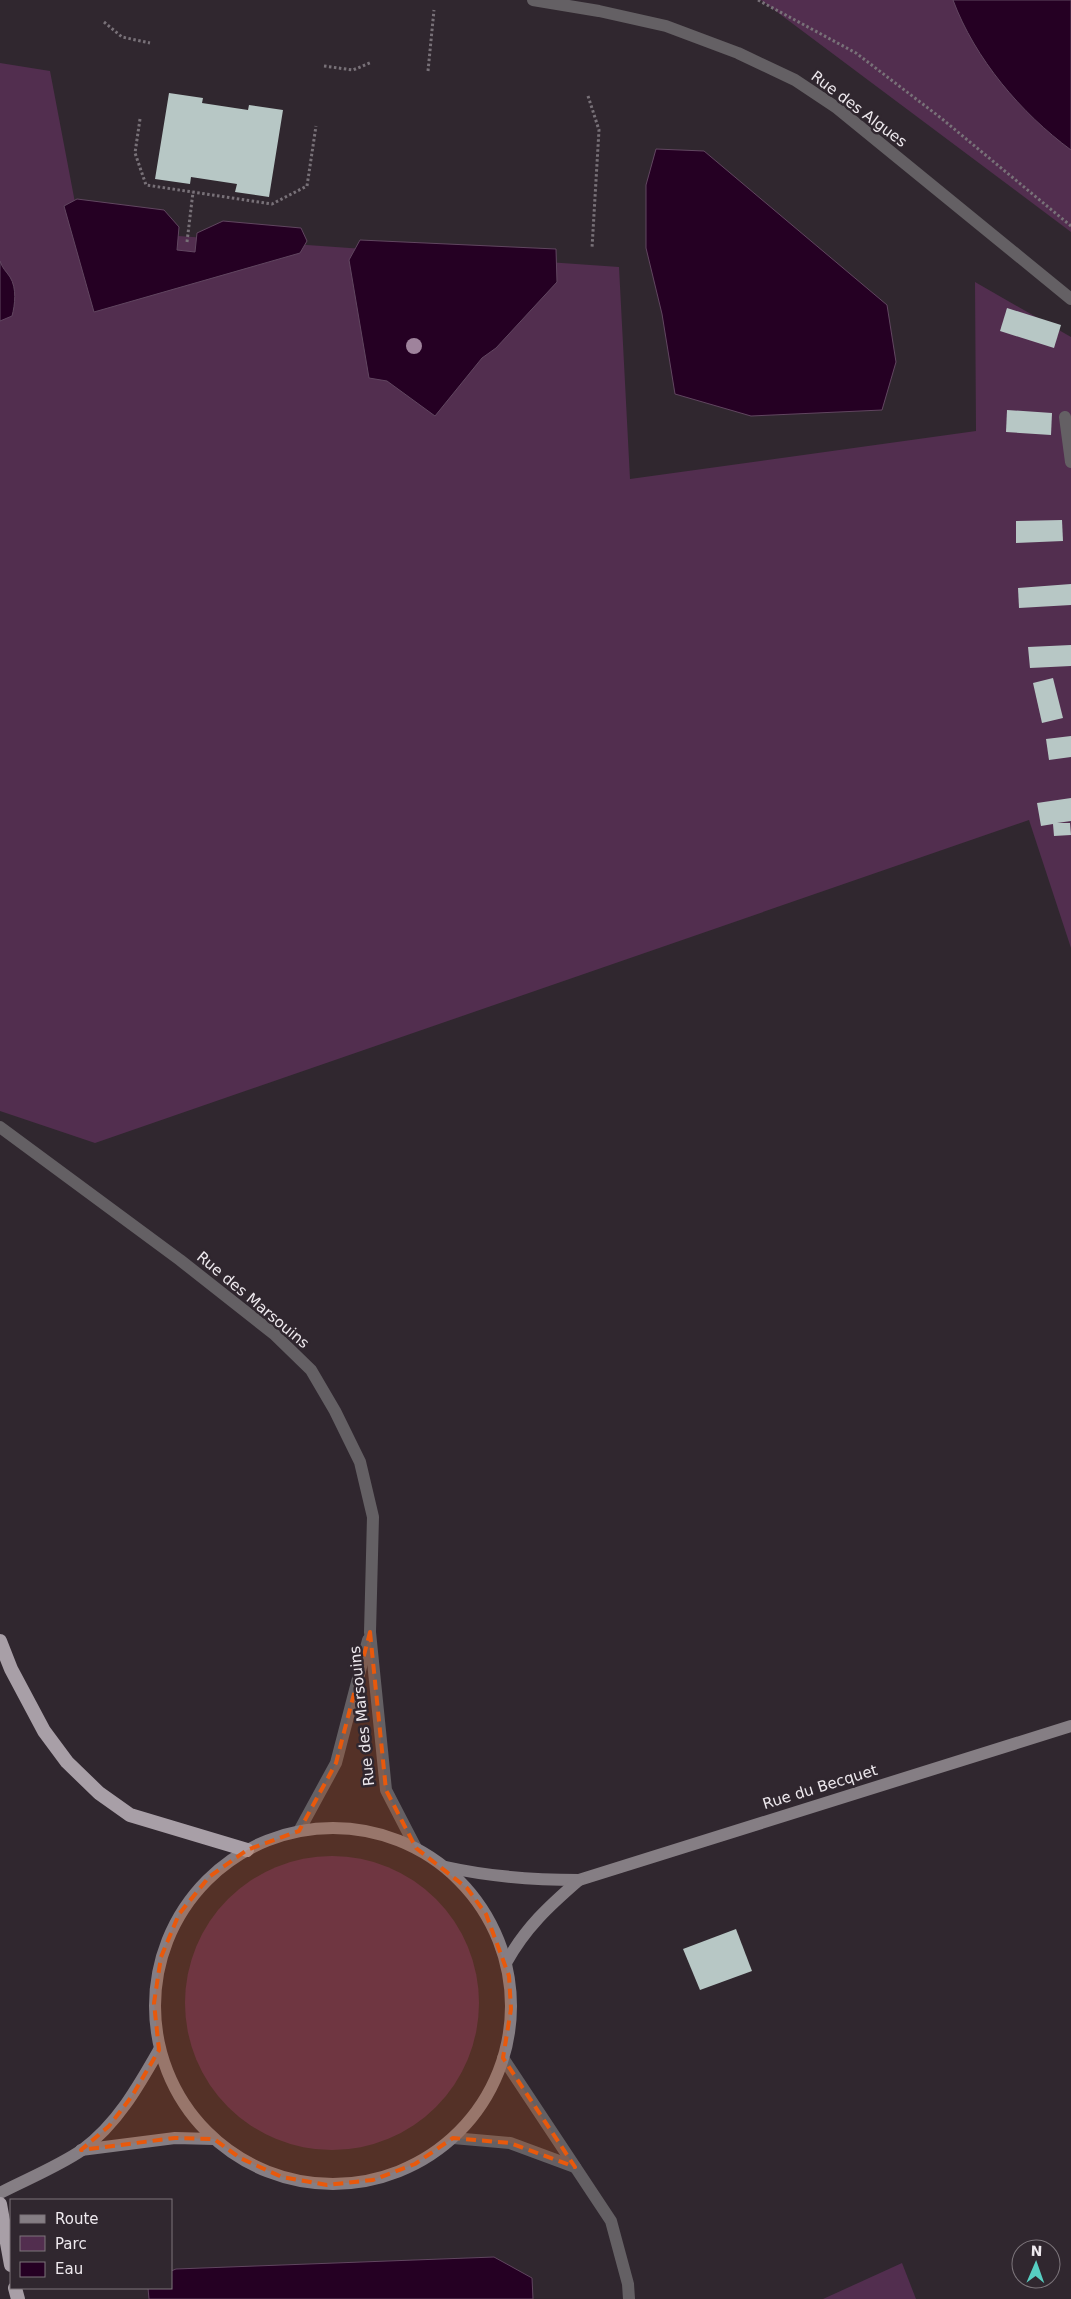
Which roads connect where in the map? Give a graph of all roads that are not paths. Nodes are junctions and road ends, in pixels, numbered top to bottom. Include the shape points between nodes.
1 (533, 0) edge
2 (1071, 299) edge
3 (1065, 416) dead end
4 (1071, 462) edge
5 (0, 1127) edge
6 (370, 1632) junction
7 (0, 1641) edge
8 (1071, 1726) edge
9 (299, 1831) junction
10 (416, 1848) junction
11 (246, 1850) junction
12 (444, 1866) junction
13 (579, 1880) junction
14 (506, 1963) junction
15 (159, 2050) junction
16 (503, 2058) junction
17 (214, 2138) junction
18 (453, 2138) junction
19 (81, 2150) junction
20 (575, 2167) junction
21 (0, 2193) edge
22 (0, 2204) edge
23 (10, 2259) edge
24 (629, 2299) edge

1 - 2 street, Rue des Algues via 666,26 738,53 795,80 837,108
3 - 4 street
5 - 6 street, Rue des Marsouins via 180,1260 274,1334 311,1370 360,1462 373,1517
6 - 9 street, Rue des Marsouins via 336,1763
6 - 10 street, Rue des Marsouins via 386,1790
7 - 11 highway via 11,1670 44,1731 99,1794 130,1815
8 - 13 main road, Rue du Becquet
9 - 10 main road via 354,1829 386,1836
9 - 11 main road via 272,1838
10 - 12 main road
11 - 15 main road via 209,1877 179,1914 160,1957 154,2003
12 - 13 main road, Rue du Becquet via 479,1875 525,1880
12 - 14 main road via 467,1888 486,1914
13 - 14 main road, Rue du Becquet via 542,1912 524,1933
14 - 16 main road via 511,2009
15 - 17 main road via 176,2093
15 - 19 main road via 109,2126
16 - 18 main road via 483,2103
16 - 20 street
17 - 18 main road via 240,2158 282,2177 327,2184 373,2180 416,2164
17 - 19 main road via 175,2138
18 - 20 street via 510,2143
19 - 21 main road
20 - 24 street via 611,2221
22 - 23 highway

